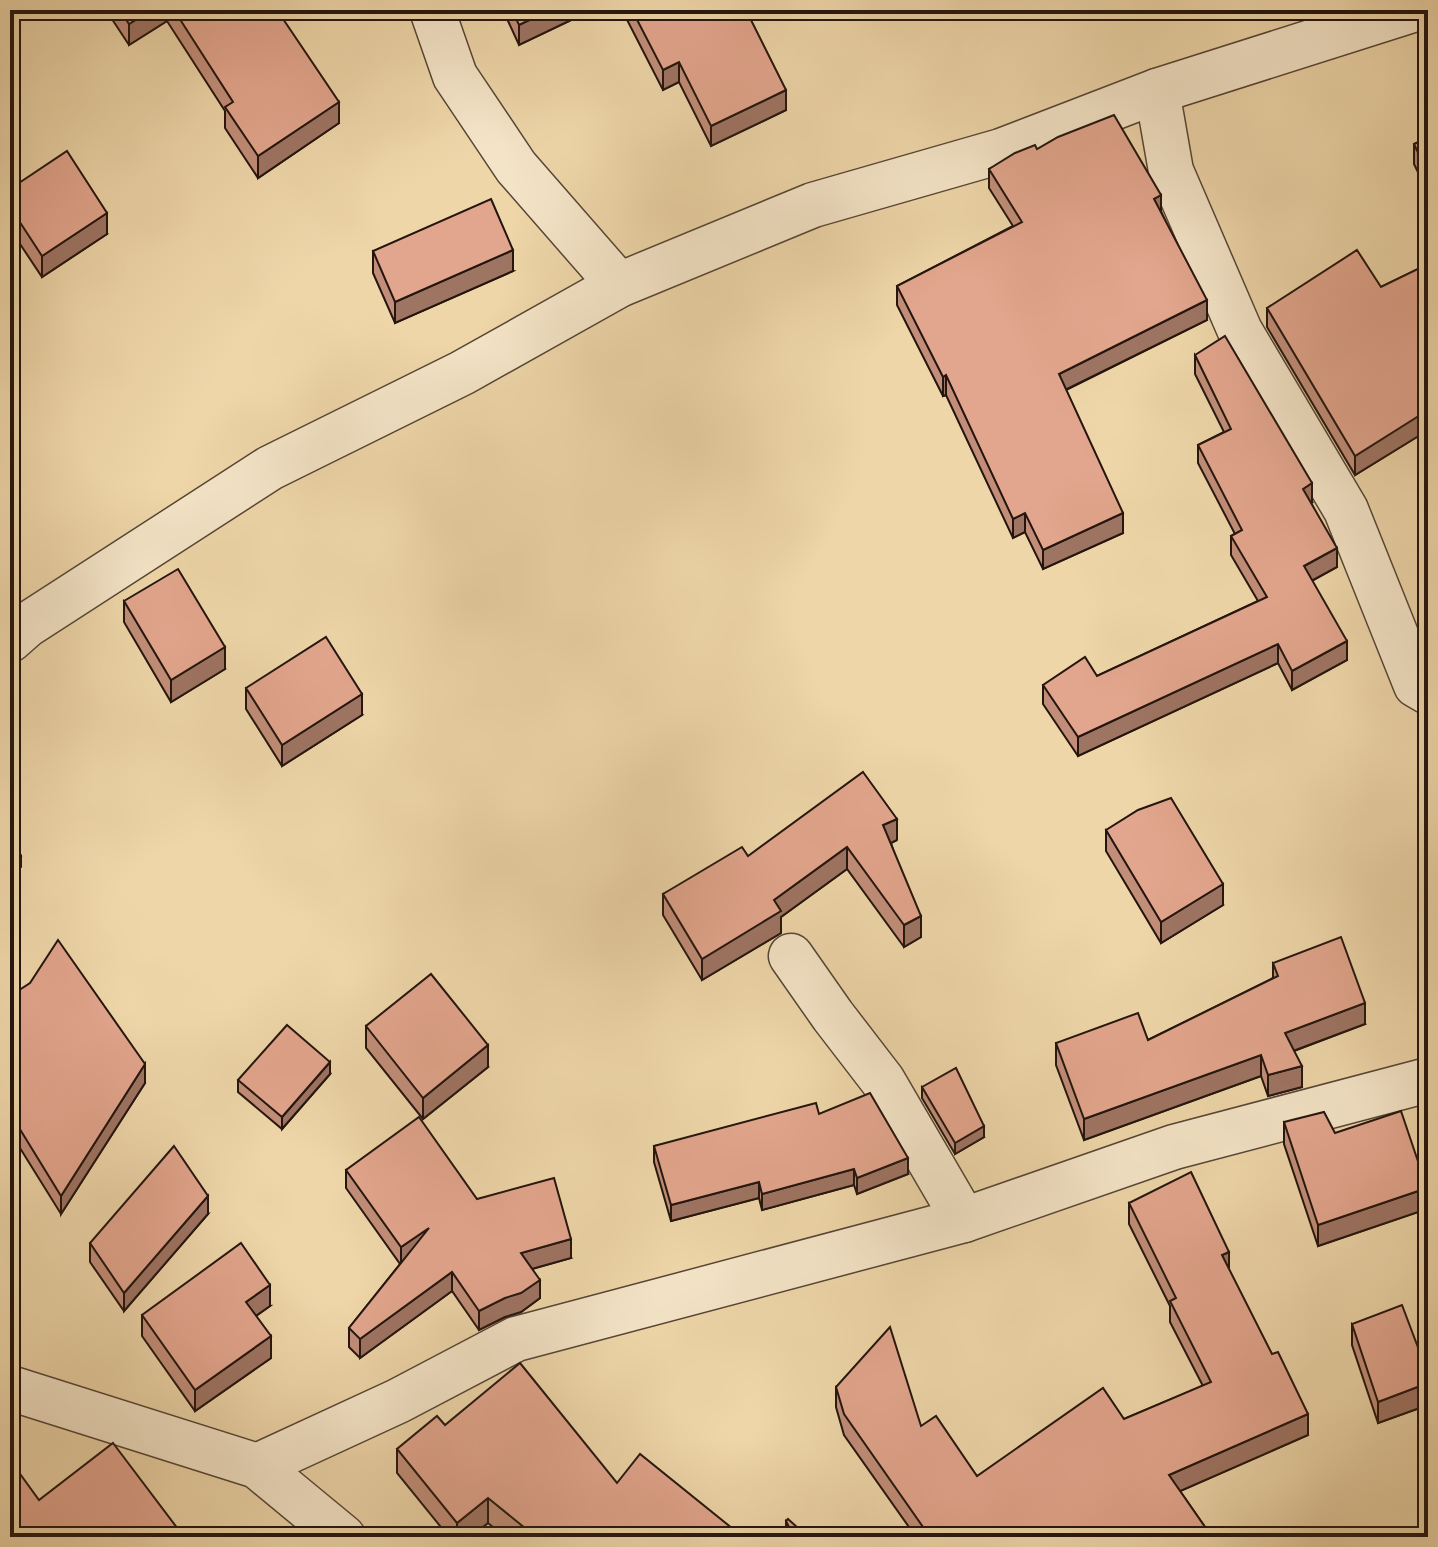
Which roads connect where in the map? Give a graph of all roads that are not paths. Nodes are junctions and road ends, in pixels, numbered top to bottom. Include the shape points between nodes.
1 (432, 10) edge
2 (1412, 10) edge
3 (1157, 91) junction
4 (619, 285) junction
5 (10, 640) edge
6 (1424, 698) edge
7 (791, 956) dead end
8 (1428, 1080) edge
9 (964, 1220) junction
10 (10, 1388) edge
11 (257, 1466) junction
12 (343, 1537) edge

1 - 4 street via 455,76 516,167
2 - 3 street
3 - 4 street via 1001,151 813,205
3 - 6 street via 1171,171 1240,331 1346,510
4 - 5 street via 462,373 270,468
7 - 9 street via 883,1081
8 - 9 street via 1174,1147
9 - 11 street via 516,1339
10 - 11 street
11 - 12 street

